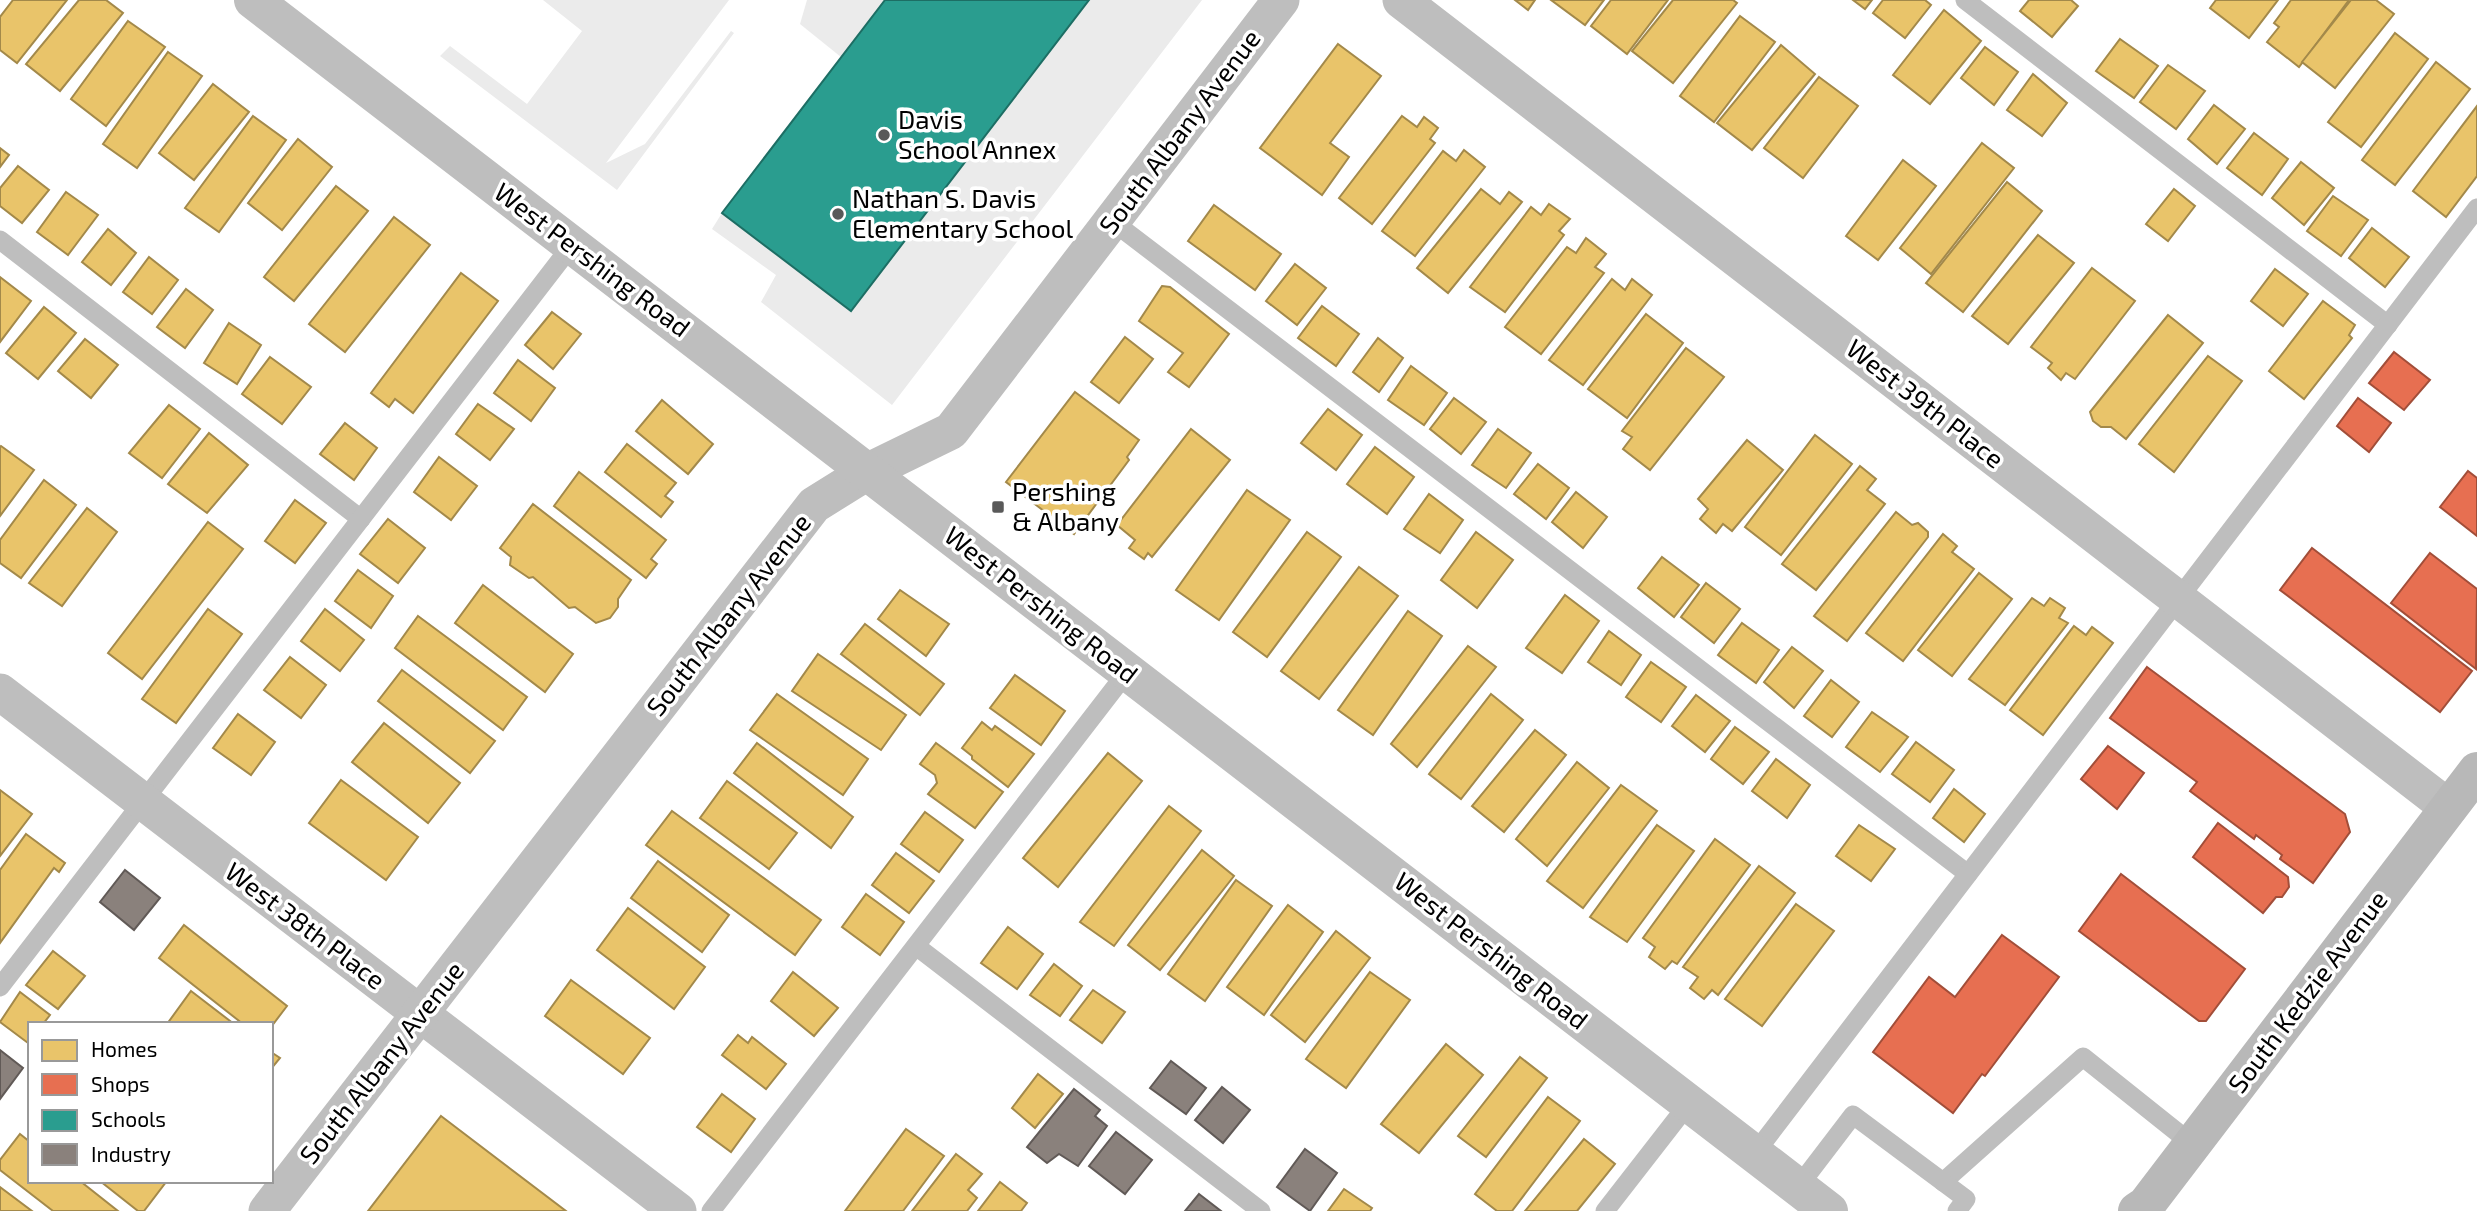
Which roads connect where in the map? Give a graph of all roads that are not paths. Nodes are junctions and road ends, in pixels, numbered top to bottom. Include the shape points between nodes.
1 (253, 0) edge
2 (1281, 0) edge
3 (1401, 0) edge
4 (1965, 0) edge
5 (2477, 208) edge
6 (1112, 221) junction
7 (0, 240) edge
8 (572, 245) junction
9 (2388, 325) junction
10 (867, 472) junction
11 (361, 519) junction
12 (2178, 599) junction
13 (1127, 672) junction
14 (0, 692) edge
15 (2477, 771) edge
16 (143, 802) junction
17 (2449, 807) junction
18 (1968, 874) junction
19 (916, 946) junction
20 (0, 987) edge
21 (420, 1013) junction
22 (1689, 1103) junction
23 (2192, 1144) junction
24 (1755, 1153) junction
25 (1943, 1182) junction
26 (1798, 1187) junction
27 (267, 1211) edge
28 (678, 1211) edge
29 (711, 1211) edge
30 (1261, 1211) edge
31 (1605, 1211) edge
32 (1829, 1211) edge
33 (1957, 1211) edge
34 (2137, 1211) edge

1 - 8 street, West Pershing Road
2 - 6 street, South Albany Avenue
3 - 12 street, West 39th Place
4 - 9 lane
5 - 9 lane
6 - 10 street, South Albany Avenue via 951,431
6 - 18 lane
7 - 11 lane
8 - 10 street, West Pershing Road
8 - 11 lane
9 - 12 lane
10 - 13 street, West Pershing Road
10 - 21 street, South Albany Avenue via 814,505
11 - 16 lane
12 - 17 street, West 39th Place
12 - 18 lane
13 - 19 lane
13 - 22 street, West Pershing Road
14 - 16 street, West 38th Place
15 - 17 main road, South Kedzie Avenue
16 - 20 lane
16 - 21 street, West 38th Place
17 - 23 main road, South Kedzie Avenue
18 - 24 lane
19 - 29 lane
19 - 30 lane
21 - 27 street, South Albany Avenue
21 - 28 street, West 38th Place
22 - 24 street, West Pershing Road
22 - 31 lane
23 - 25 lane via 2083,1057
23 - 34 main road, South Kedzie Avenue
24 - 26 street, West Pershing Road
25 - 26 lane via 1853,1115
25 - 33 lane via 1966,1199
26 - 32 street, West Pershing Road

